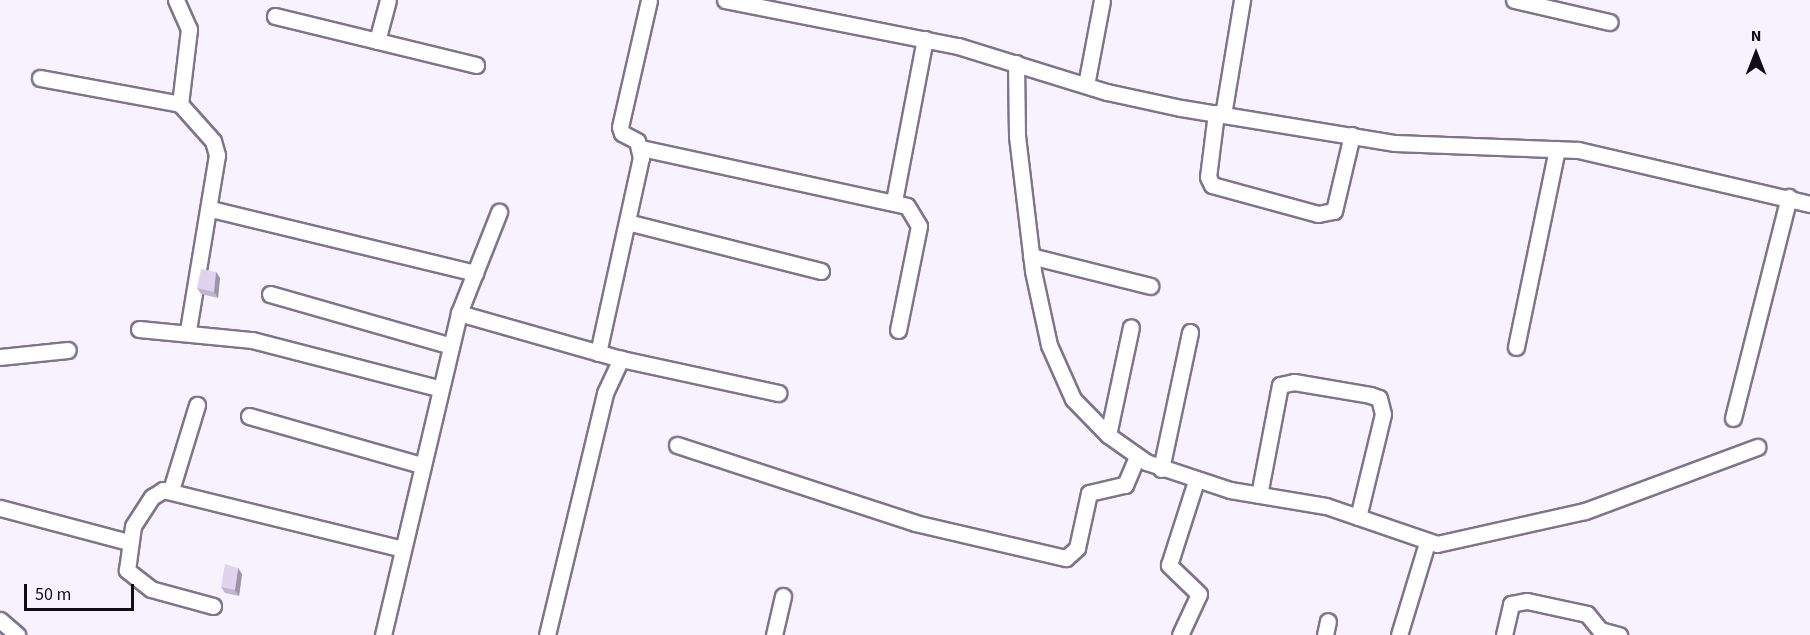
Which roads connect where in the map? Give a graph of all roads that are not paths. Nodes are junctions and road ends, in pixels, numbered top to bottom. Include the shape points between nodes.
1 (176, 0) edge
2 (388, 0) edge
3 (649, 0) edge
4 (725, 0) edge
5 (1102, 0) edge
6 (1242, 0) edge
7 (1514, 0) edge
8 (275, 16) dead end
9 (1609, 22) dead end
10 (925, 39) junction
11 (377, 41) junction
12 (1016, 63) junction
13 (476, 65) dead end
14 (40, 78) dead end
15 (1086, 85) junction
16 (180, 104) junction
17 (1220, 114) junction
18 (1352, 135) junction
19 (641, 148) junction
20 (1557, 149) junction
21 (1789, 197) junction
22 (894, 201) junction
23 (1810, 204) edge
24 (211, 209) junction
25 (498, 212) dead end
26 (627, 222) junction
27 (1031, 256) junction
28 (821, 271) dead end
29 (475, 273) junction
30 (1150, 286) dead end
31 (270, 294) dead end
32 (459, 313) junction
33 (1131, 327) dead end
34 (139, 329) dead end
35 (188, 330) junction
36 (898, 330) dead end
37 (1190, 332) dead end
38 (451, 346) junction
39 (1516, 347) dead end
40 (68, 350) dead end
41 (598, 353) junction
42 (0, 357) edge
43 (621, 359) junction
44 (441, 389) junction
45 (778, 393) dead end
46 (197, 405) dead end
47 (249, 416) dead end
48 (1733, 418) dead end
49 (1108, 435) junction
50 (676, 445) dead end
51 (1756, 447) dead end
52 (1137, 456) junction
53 (422, 465) junction
54 (1161, 469) junction
55 (1196, 481) junction
56 (171, 490) junction
57 (1259, 495) junction
58 (0, 508) edge
59 (1358, 518) junction
60 (129, 542) junction
61 (1427, 543) junction
62 (400, 548) junction
63 (783, 597) dead end
64 (213, 606) dead end
65 (0, 620) edge
66 (17, 635) edge
67 (383, 635) edge
68 (547, 635) edge
69 (774, 635) edge
70 (1180, 635) edge
71 (1399, 635) edge
72 (1504, 635) edge
73 (1620, 635) edge

1 - 16 street via 189,29
2 - 11 street
3 - 19 street via 620,127
4 - 10 street
5 - 15 street
6 - 17 street
7 - 9 street
8 - 11 street
10 - 12 street
10 - 22 street
11 - 13 street
12 - 15 street
12 - 27 street via 1017,136
14 - 16 street
15 - 17 street
16 - 24 street via 213,141 217,155
17 - 18 street
17 - 18 street via 1208,177 1212,185 1318,214 1334,211
18 - 20 street via 1421,145
19 - 22 street
19 - 26 street
20 - 21 street via 1660,165
20 - 39 street
21 - 23 street
21 - 48 street
22 - 36 street via 907,206 919,226
24 - 29 street
24 - 35 street
25 - 29 street
26 - 28 street
26 - 41 street
27 - 30 street
27 - 49 street via 1039,314 1060,372 1073,399
29 - 32 street
31 - 38 street
32 - 38 street
32 - 41 street
33 - 49 street
34 - 35 street
35 - 44 street via 252,340
37 - 54 street
38 - 44 street
40 - 42 street
41 - 43 street
43 - 45 street
43 - 68 street via 605,393
44 - 53 street
46 - 56 street
47 - 53 street
49 - 52 street
50 - 52 street via 915,524 1066,558 1077,548 1089,493 1125,485
51 - 61 street via 1585,512
52 - 54 street
53 - 62 street
54 - 55 street
55 - 57 street
55 - 70 street via 1169,565 1199,594
56 - 60 street via 152,497
56 - 62 street via 259,517
57 - 59 street via 1326,506
57 - 59 street via 1280,385 1294,382 1370,395 1379,398 1383,414
58 - 60 street
59 - 61 street
60 - 64 street via 130,578
61 - 71 street
62 - 67 street
63 - 69 street
65 - 66 street
72 - 73 street via 1511,604 1527,601 1587,614 1600,630

